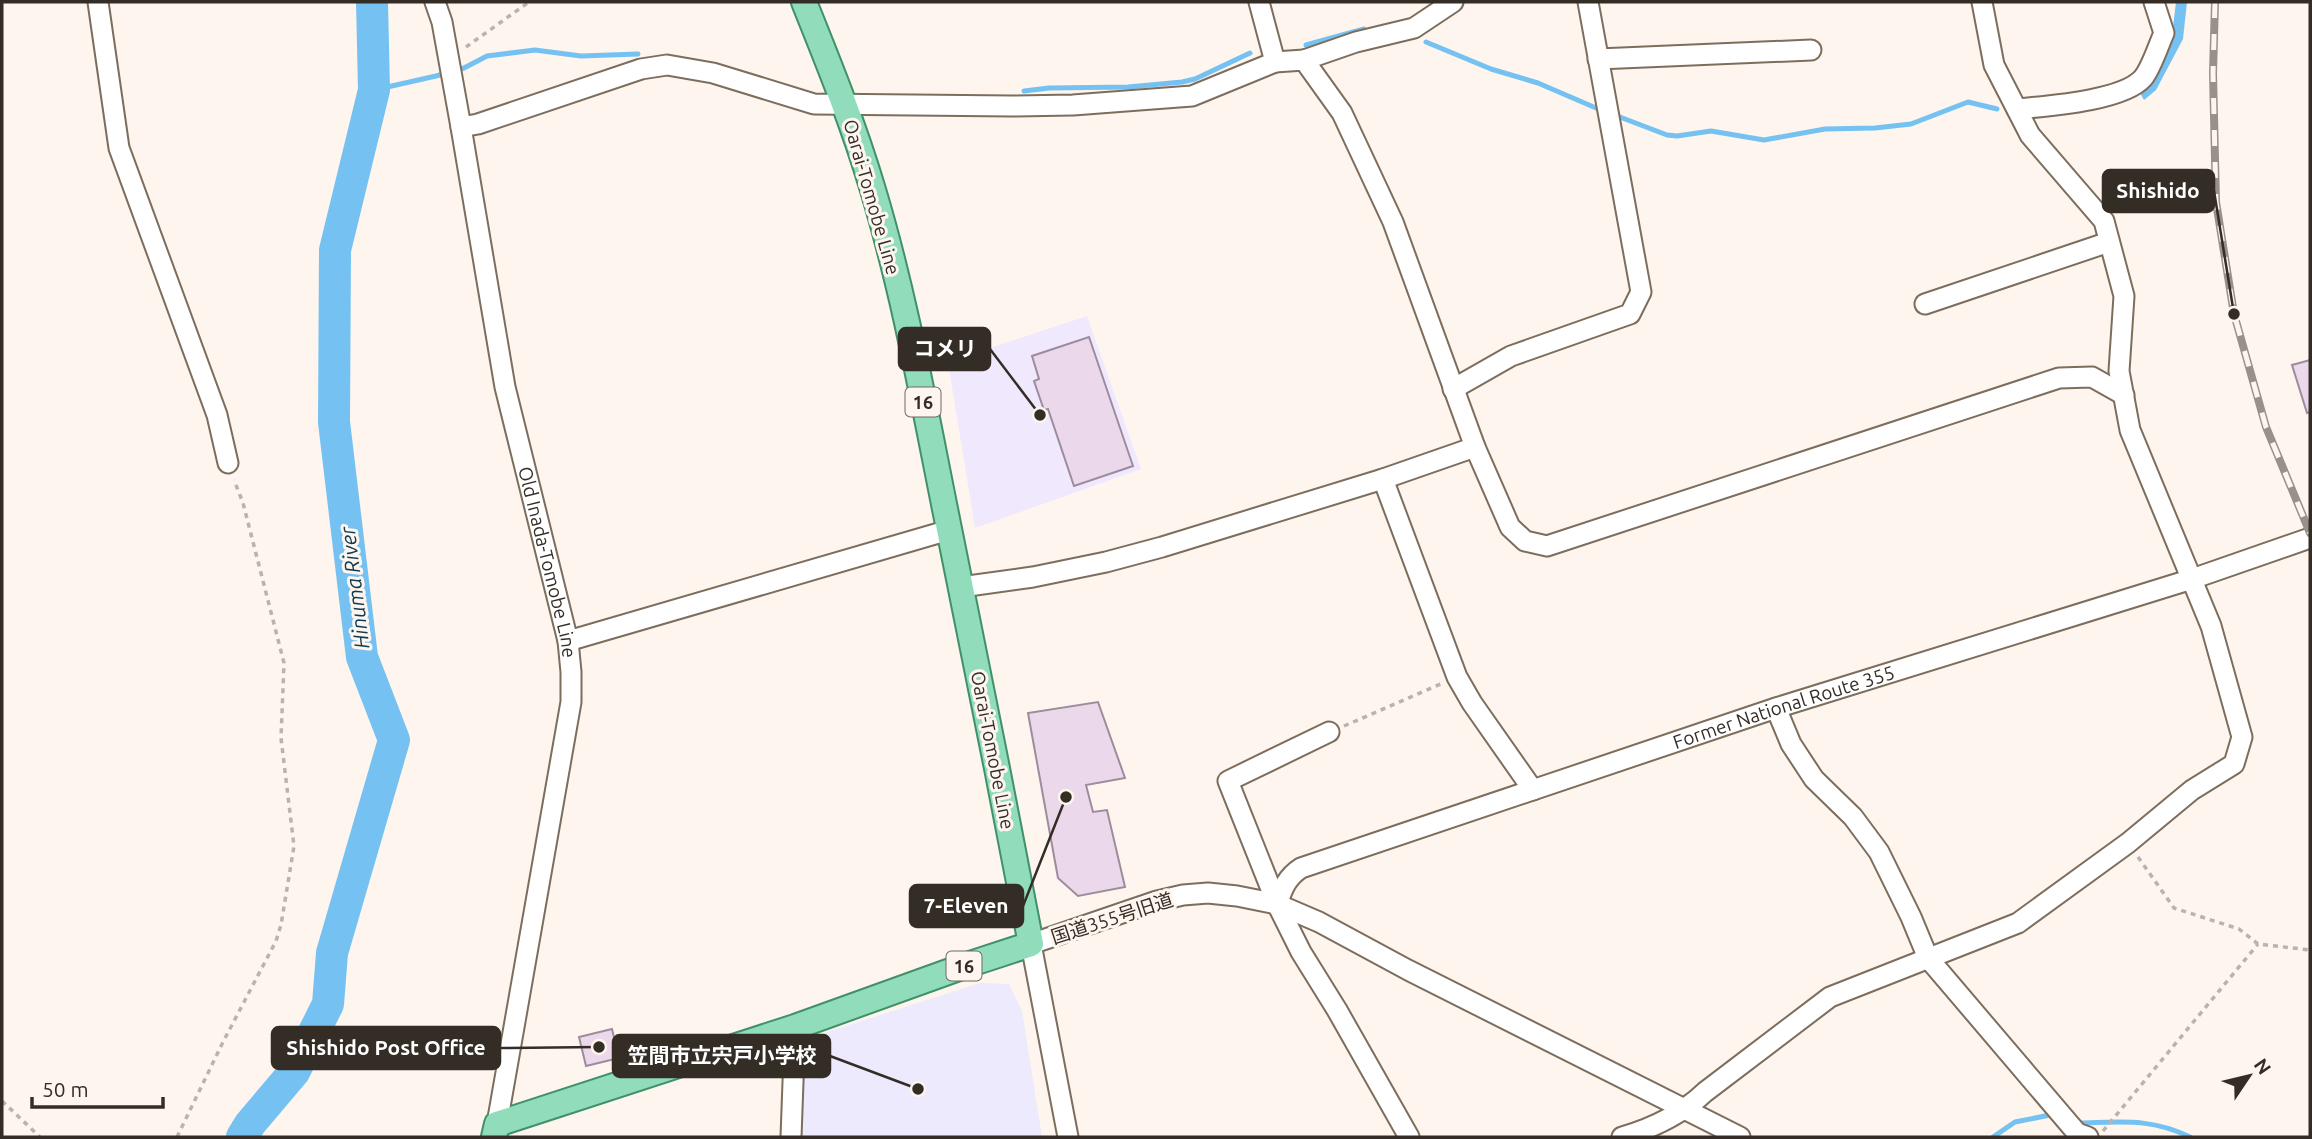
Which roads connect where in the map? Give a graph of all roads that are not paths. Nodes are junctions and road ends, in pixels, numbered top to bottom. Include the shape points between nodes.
1 (98, 2) edge
2 (435, 2) edge
3 (804, 2) edge
4 (1259, 2) edge
5 (1452, 2) edge
6 (1588, 2) edge
7 (1982, 2) edge
8 (2154, 2) edge
9 (1811, 50) dead end
10 (1304, 60) junction
11 (1598, 60) junction
12 (1275, 62) junction
13 (845, 105) junction
14 (2017, 109) junction
15 (461, 127) junction
16 (2109, 242) junction
17 (1925, 303) dead end
18 (1453, 388) junction
19 (2124, 395) junction
20 (1475, 447) junction
21 (228, 463) road end
22 (1383, 479) junction
23 (949, 530) junction
24 (2310, 538) edge
25 (2192, 579) junction
26 (961, 587) junction
27 (568, 640) junction
28 (1776, 708) junction
29 (1329, 732) road end
30 (1533, 790) junction
31 (1277, 904) junction
32 (1031, 944) junction
33 (1928, 958) junction
34 (795, 1027) junction
35 (1687, 1110) junction
36 (496, 1131) edge
37 (791, 1137) edge
38 (1068, 1137) edge
39 (1409, 1137) edge
40 (1622, 1137) edge
41 (1740, 1137) edge
42 (2088, 1137) edge

1 - 21 street via 119,148 217,415
2 - 15 street, Old Inada-Tomobe Line
3 - 13 main road, Oarai-Tomobe Line / 16
4 - 12 street
5 - 10 street via 1413,28
6 - 11 street
7 - 14 street via 1994,65
8 - 14 street via 2164,33 2144,78 2121,91
9 - 11 street
10 - 12 street
10 - 18 street via 1342,113 1393,222
11 - 18 street via 1641,292 1630,314 1511,356
12 - 13 street via 1192,96 1049,105
13 - 15 street via 814,104 713,73 667,65 641,69
13 - 23 main road, Oarai-Tomobe Line / 16 via 889,249
14 - 16 street via 2030,135 2104,221
15 - 27 street, Old Inada-Tomobe Line via 505,387
16 - 17 street
16 - 19 street via 2124,296 2119,371
18 - 20 street
19 - 20 street via 2092,377 2059,378 1548,546 1525,541 1510,527
19 - 25 street via 2130,430
20 - 22 street
22 - 26 street via 1118,559
22 - 30 street via 1457,677
23 - 26 main road, Oarai-Tomobe Line / 16
23 - 27 street
24 - 25 street, Former National Route 355
25 - 28 street, Former National Route 355
25 - 33 street via 2211,626 2242,737 2234,764 2192,790 2129,843 2018,923
26 - 32 main road, Oarai-Tomobe Line / 16
27 - 36 street, Old Inada-Tomobe Line via 571,702
28 - 30 street, Former National Route 355
28 - 33 street via 1791,744 1814,779 1853,817 1879,852
29 - 31 street via 1228,781
30 - 31 street, Former National Route 355 via 1301,868 1285,883
31 - 32 street, 国道355号旧道 via 1208,893 1182,895
31 - 35 street, 国道355号旧道
31 - 39 street
32 - 34 main road, 16
32 - 38 street
33 - 35 street via 1830,997
33 - 42 street via 2077,1133
34 - 36 main road, 16
34 - 37 street
35 - 40 street
35 - 41 street, 国道355号旧道

